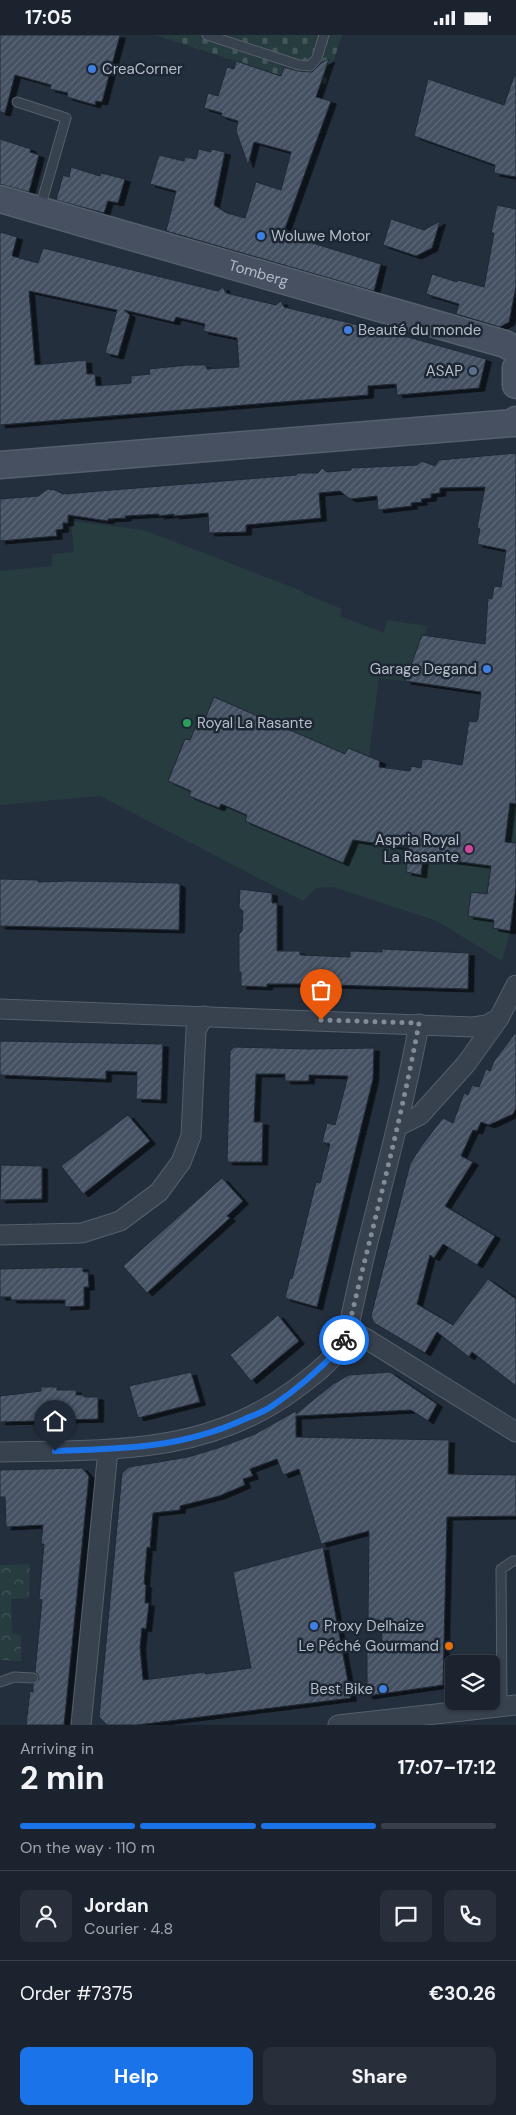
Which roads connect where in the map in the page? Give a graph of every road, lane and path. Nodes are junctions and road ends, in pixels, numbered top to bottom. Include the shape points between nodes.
1 (207, 35) edge
2 (324, 35) edge
3 (17, 103) dead end
4 (0, 199) edge
5 (39, 211) junction
6 (516, 350) edge
7 (516, 368) edge
8 (516, 385) edge
9 (516, 420) edge
10 (0, 465) edge
11 (516, 985) edge
12 (0, 1009) edge
13 (204, 1016) junction
14 (499, 1017) junction
15 (419, 1023) junction
16 (398, 1126) junction
17 (0, 1235) edge
18 (348, 1330) junction
19 (516, 1432) edge
20 (108, 1450) junction
21 (0, 1452) edge
22 (516, 1561) edge
23 (33, 1677) dead end
24 (0, 1682) edge
25 (509, 1705) edge
26 (80, 1725) edge
27 (338, 1725) edge

1 - 2 lane via 310,66 318,58
3 - 5 lane via 66,118
4 - 5 street, Tomberg
5 - 6 street, Tomberg via 505,344
7 - 8 street
9 - 10 street via 513,423
11 - 14 street
12 - 13 street
13 - 15 street
13 - 17 street via 196,1030 191,1135 181,1162 159,1191 120,1221 82,1233
14 - 15 street via 487,1025 473,1027
14 - 16 street via 466,1064 420,1115
15 - 16 street
16 - 18 street
18 - 19 street
18 - 20 street via 341,1347 311,1378 271,1407 230,1426 182,1441
20 - 21 street
20 - 26 street via 81,1683
22 - 25 lane via 501,1569
23 - 24 lane via 14,1677
25 - 27 street

